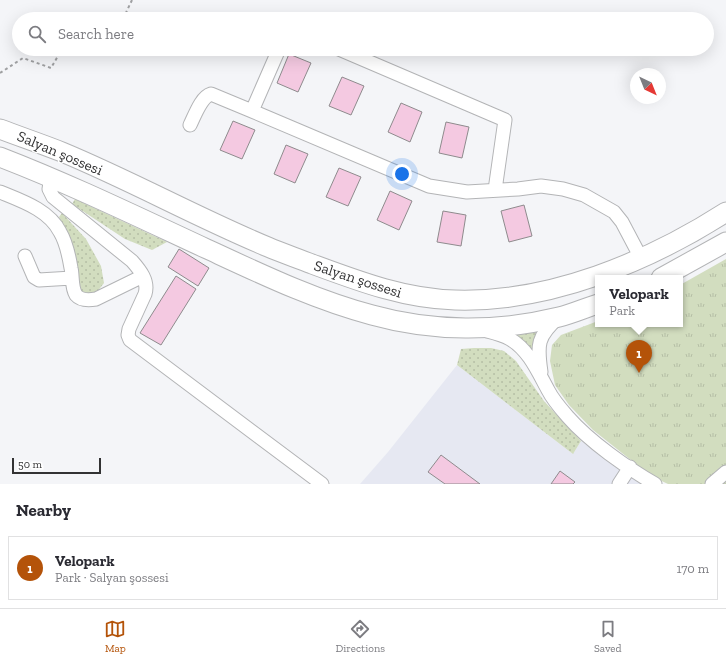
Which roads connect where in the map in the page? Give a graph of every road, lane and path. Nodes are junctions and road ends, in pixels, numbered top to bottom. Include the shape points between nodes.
1 (132, 0) edge
2 (126, 12) edge
3 (58, 56) edge
4 (276, 56) edge
5 (355, 56) edge
6 (0, 73) edge
7 (252, 111) junction
8 (190, 125) dead end
9 (0, 129) edge
10 (0, 157) edge
11 (51, 177) junction
12 (495, 190) junction
13 (0, 192) edge
14 (726, 212) edge
15 (726, 242) edge
16 (25, 256) dead end
17 (641, 258) junction
18 (597, 275) edge
19 (666, 275) edge
20 (143, 276) junction
21 (595, 276) edge
22 (72, 278) junction
23 (595, 305) edge
24 (559, 317) junction
25 (478, 328) junction
26 (542, 378) junction
27 (630, 468) junction
28 (726, 472) edge
29 (322, 484) edge
30 (619, 484) edge
31 (655, 484) edge
32 (712, 484) edge

1 - 2 path
3 - 6 path via 51,68 23,58
4 - 7 street
5 - 12 street via 505,120
7 - 8 street via 211,94 203,100
7 - 12 street via 429,186 467,192
9 - 21 highway, Salyan şossesi via 62,152 268,247 358,281 405,295 453,300 492,300 561,286
10 - 11 highway, Salyan şossesi
11 - 20 street via 49,189 53,197 132,261
11 - 25 highway, Salyan şossesi via 254,271 323,300 373,316 416,324
12 - 17 street via 541,186 584,195 614,212
13 - 22 street via 21,200 52,221 65,243
14 - 17 highway, Salyan şossesi
15 - 19 highway
16 - 22 street via 34,277 39,280
17 - 18 highway, Salyan şossesi
20 - 22 street via 91,300 82,299 77,295
20 - 29 street via 147,288 129,329 130,340
23 - 24 highway, Salyan şossesi
24 - 25 highway, Salyan şossesi via 517,325
24 - 26 street via 547,327 539,344
25 - 26 street via 511,340 529,357
26 - 27 street via 557,404 579,429
27 - 30 street
27 - 31 street
28 - 32 street

